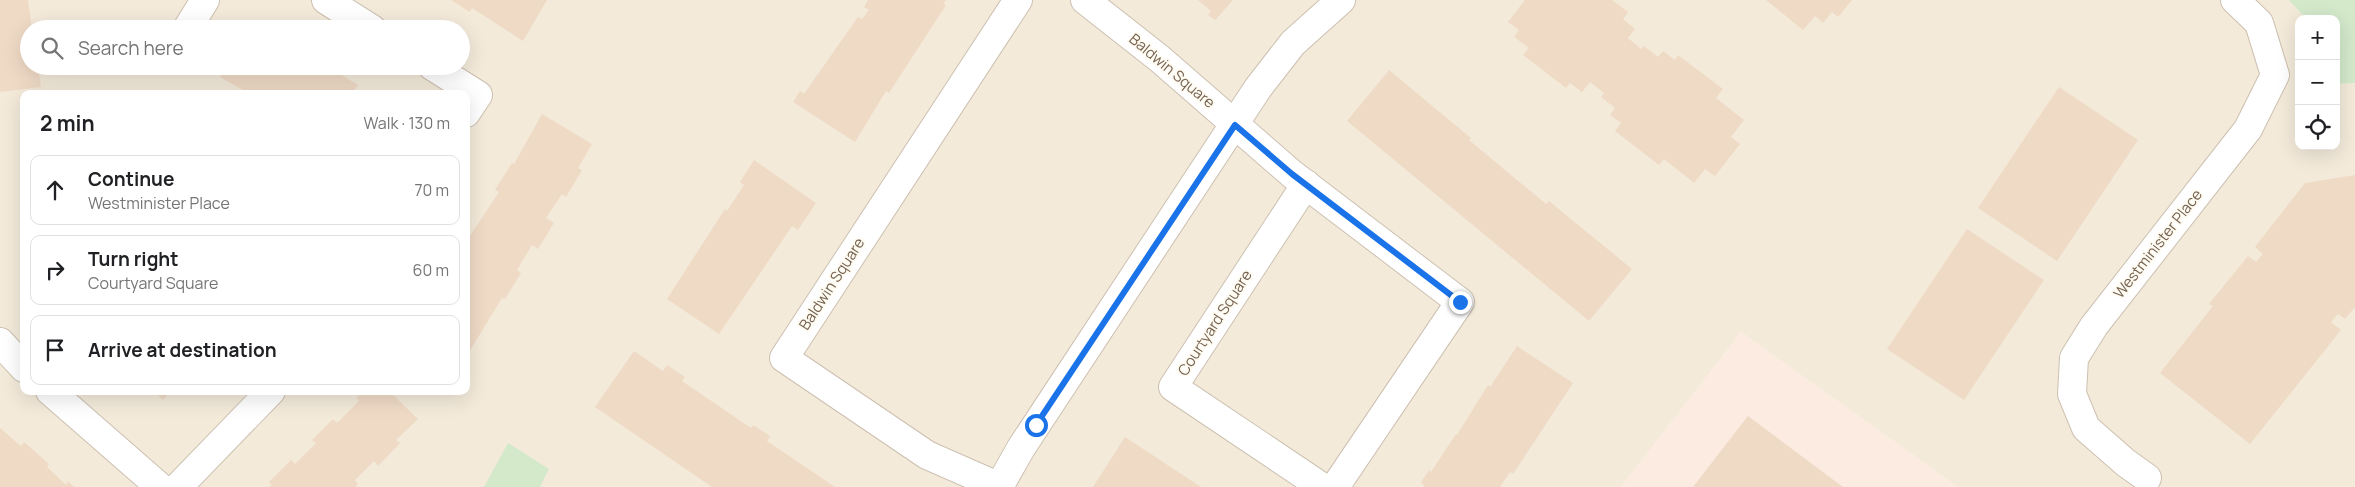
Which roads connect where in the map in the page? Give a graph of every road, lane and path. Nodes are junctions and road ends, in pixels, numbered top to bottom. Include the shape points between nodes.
1 (205, 0) edge
2 (326, 0) edge
3 (1018, 0) edge
4 (1085, 0) edge
5 (1341, 0) edge
6 (2235, 0) edge
7 (193, 20) edge
8 (358, 20) edge
9 (447, 75) edge
10 (470, 107) edge
11 (1235, 125) junction
12 (1306, 184) junction
13 (0, 342) edge
14 (20, 364) edge
15 (55, 395) edge
16 (267, 395) edge
17 (2147, 478) dead end
18 (160, 487) edge
19 (178, 487) edge
20 (1000, 487) edge
21 (1322, 487) edge
22 (1335, 487) edge

1 - 7 street
2 - 8 street
3 - 20 street, Baldwin Square via 784,358 927,455
4 - 11 street, Baldwin Square via 1160,59
5 - 11 street via 1293,43 1258,88
6 - 17 street, Westminister Place via 2259,23 2275,75 2248,129 2094,326 2074,358 2072,394 2086,428
9 - 10 street via 478,94
11 - 12 street
11 - 20 street via 1031,432
12 - 21 street, Courtyard Square via 1173,387
12 - 22 street via 1460,302
13 - 14 street
15 - 18 street
16 - 19 street

